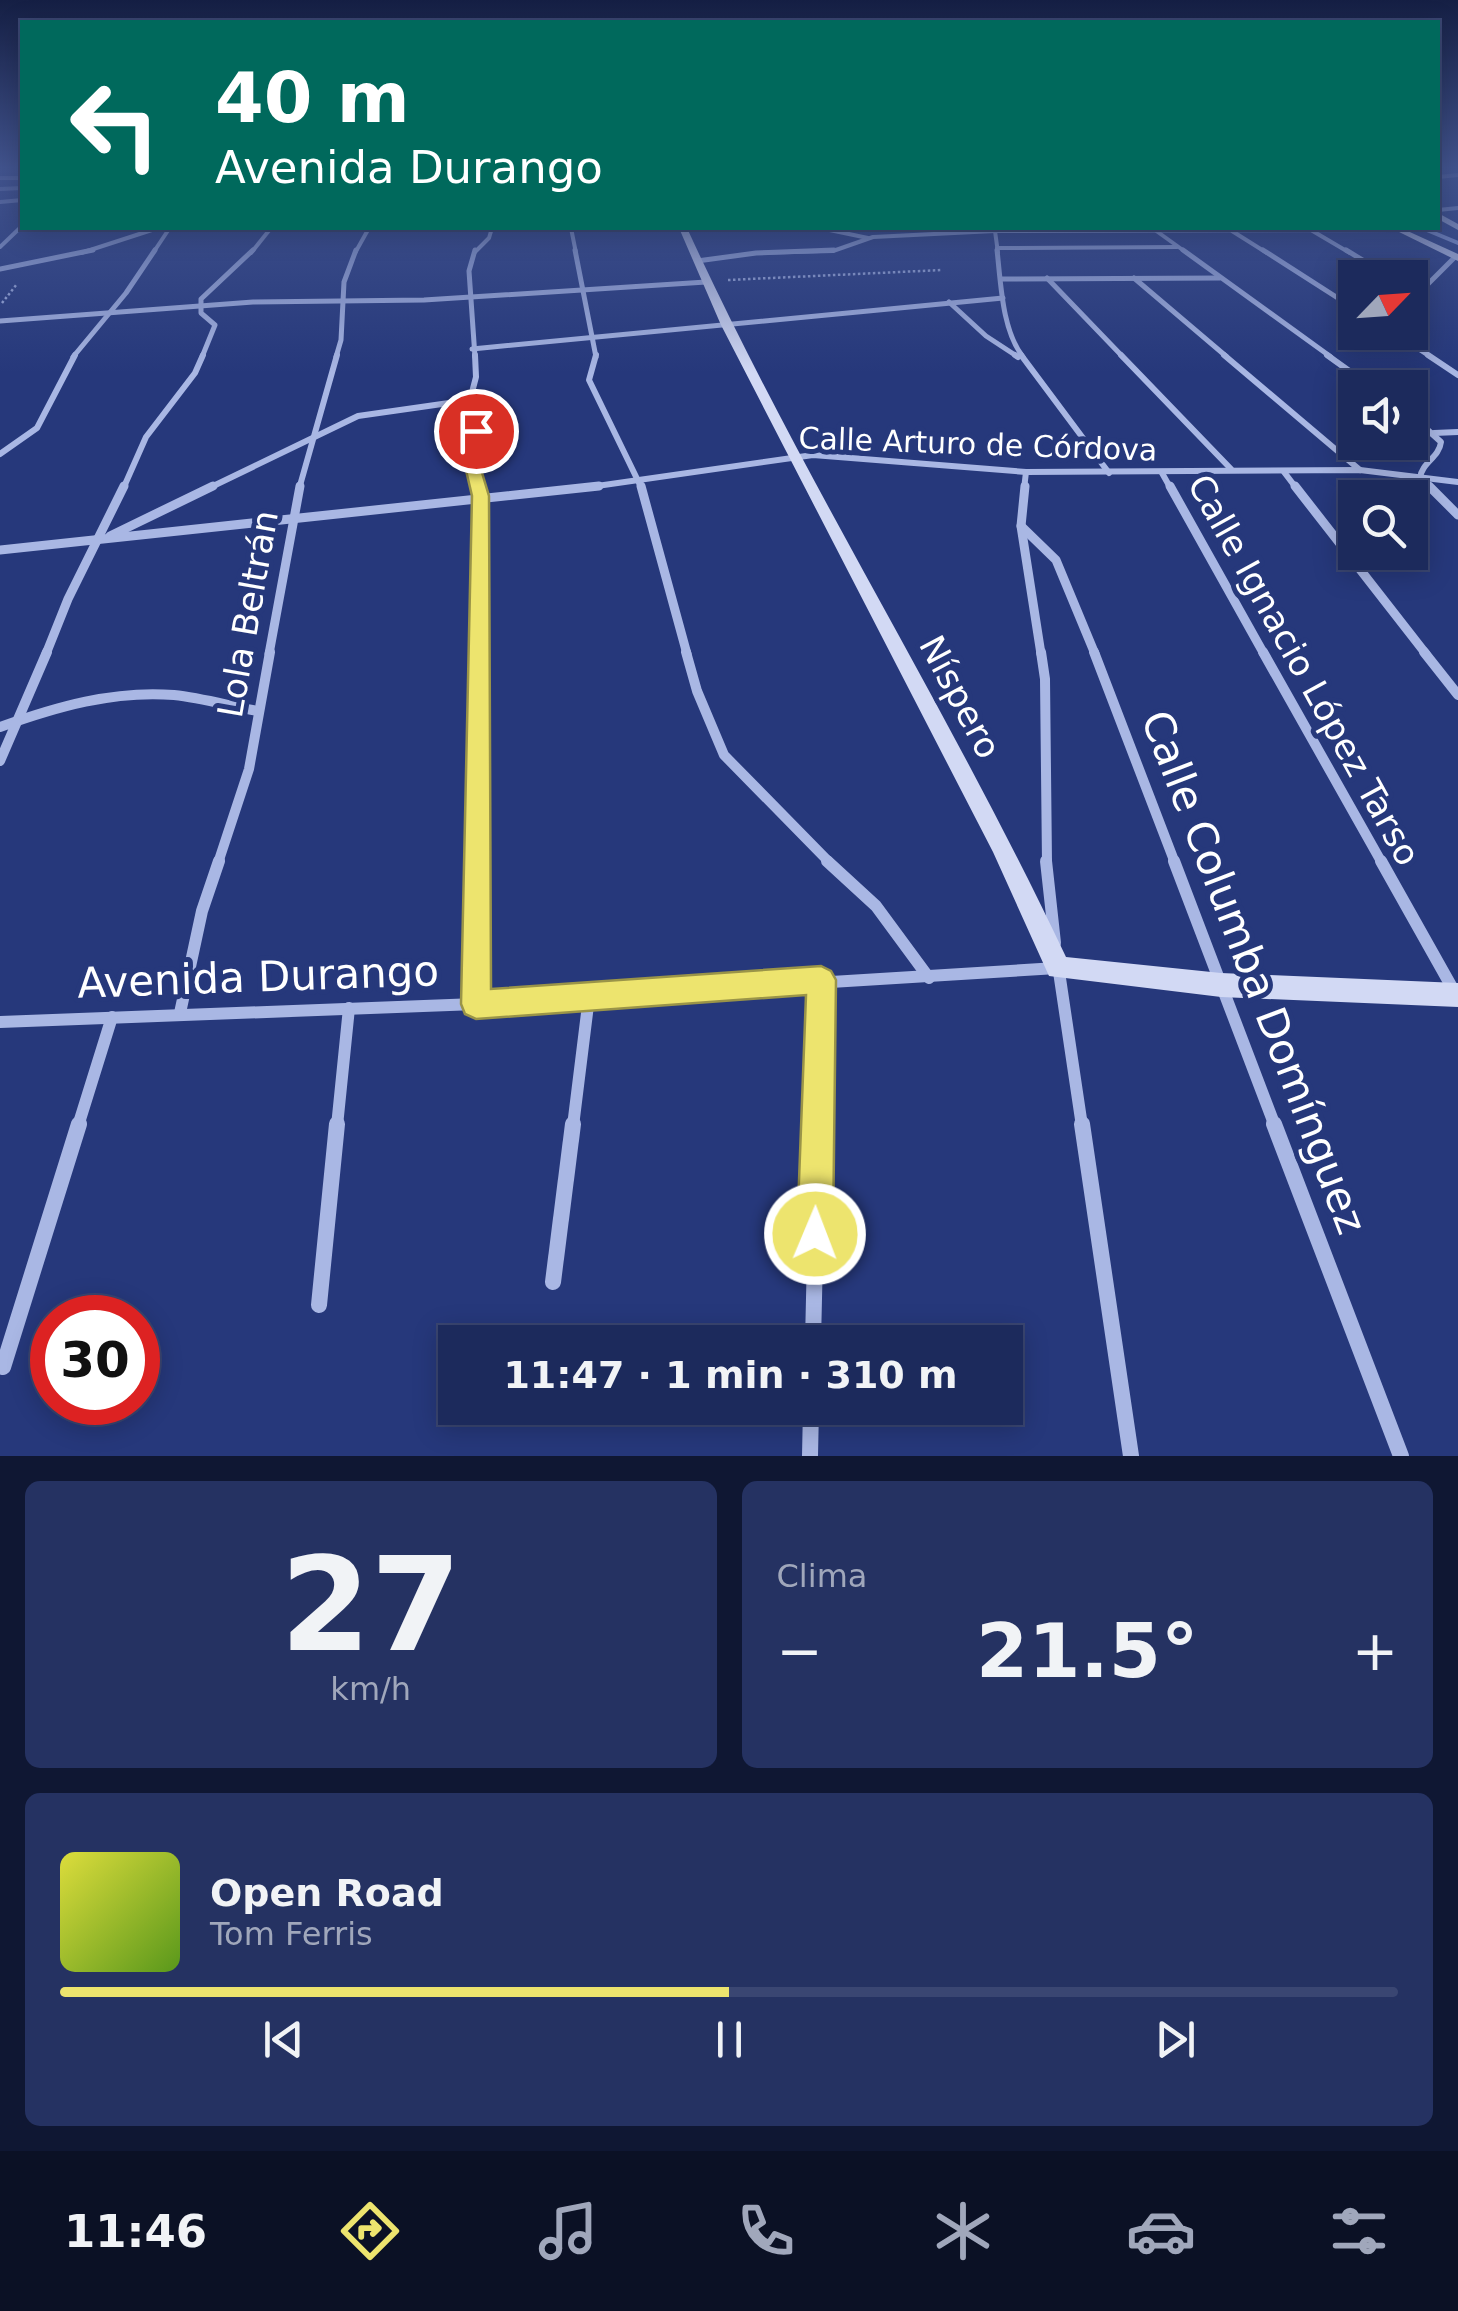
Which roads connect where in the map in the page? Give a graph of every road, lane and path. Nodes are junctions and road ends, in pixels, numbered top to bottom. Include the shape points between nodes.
1 (134, 237) edge
2 (164, 237) edge
3 (264, 237) edge
4 (365, 237) edge
5 (489, 237) edge
6 (572, 237) edge
7 (687, 237) edge
8 (865, 237) edge
9 (884, 237) edge
10 (994, 237) edge
11 (1165, 237) edge
12 (1242, 237) edge
13 (1322, 237) edge
14 (1414, 237) edge
15 (870, 238) junction
16 (1178, 247) junction
17 (997, 248) junction
18 (1457, 258) edge
19 (1362, 260) edge
20 (697, 261) junction
21 (0, 269) edge
22 (942, 270) dead end
23 (1048, 278) junction
24 (1134, 278) junction
25 (1220, 278) junction
26 (1002, 279) junction
27 (706, 282) junction
28 (1428, 285) edge
29 (582, 292) junction
30 (1338, 297) edge
31 (471, 298) junction
32 (1004, 298) junction
33 (342, 302) junction
34 (949, 302) junction
35 (202, 306) junction
36 (111, 313) junction
37 (0, 321) edge
38 (726, 325) junction
39 (592, 337) junction
40 (472, 348) junction
41 (1420, 350) edge
42 (1021, 358) junction
43 (1348, 370) edge
44 (1458, 375) edge
45 (470, 400) junction
46 (1428, 428) edge
47 (1458, 432) edge
48 (1434, 433) junction
49 (311, 436) junction
50 (0, 454) edge
51 (797, 459) junction
52 (1231, 469) junction
53 (1360, 470) junction
54 (1026, 472) junction
55 (1284, 472) junction
56 (1109, 473) junction
57 (1162, 473) junction
58 (1420, 478) junction
59 (640, 482) junction
60 (1458, 482) edge
61 (480, 496) junction
62 (1458, 515) edge
63 (293, 518) junction
64 (1022, 526) junction
65 (100, 540) junction
66 (0, 550) edge
67 (1458, 695) edge
68 (258, 711) junction
69 (21, 719) junction
70 (0, 726) edge
71 (0, 761) edge
72 (1058, 968) junction
73 (930, 978) junction
74 (821, 980) junction
75 (1221, 984) junction
76 (1457, 996) edge
77 (588, 997) junction
78 (476, 1004) junction
79 (349, 1008) junction
80 (180, 1013) junction
81 (112, 1017) junction
82 (0, 1022) edge
83 (553, 1282) dead end
84 (320, 1305) dead end
85 (812, 1325) edge
86 (3, 1367) dead end
87 (811, 1425) edge
88 (810, 1456) edge
89 (1131, 1456) edge
90 (1401, 1456) edge

1 - 21 street
2 - 36 street
3 - 35 street
4 - 33 street, Lola Beltrán via 349,267
5 - 31 street via 472,258
6 - 29 street
7 - 20 street, Níspero
8 - 15 street
9 - 15 street
10 - 17 street
11 - 16 street
12 - 30 street
13 - 19 street
14 - 18 street
15 - 20 street via 832,250
16 - 17 street
16 - 25 street
17 - 26 street
18 - 28 street
20 - 27 street, Níspero
22 - 27 path
23 - 24 street
23 - 26 street
23 - 52 street
24 - 25 street
24 - 53 street
25 - 43 street
26 - 32 street
27 - 29 street
27 - 38 street, Níspero
29 - 31 street
29 - 39 street
31 - 33 street
31 - 40 street
32 - 34 street
32 - 42 street
33 - 35 street
33 - 49 street, Lola Beltrán via 341,340
34 - 38 street
34 - 42 street
35 - 36 street
35 - 65 street via 216,326 213,336 146,437
36 - 37 street
36 - 50 street via 72,358 37,428
38 - 39 street
38 - 51 street, Níspero
39 - 40 street
39 - 59 street via 597,360 589,380
40 - 45 street via 476,377
41 - 44 street
42 - 56 street
45 - 49 street via 358,416
45 - 61 street
46 - 48 street
47 - 48 street
48 - 58 street via 1440,450
49 - 63 street, Lola Beltrán
49 - 65 street
51 - 54 street, Calle Arturo de Córdova
51 - 59 street, Calle Arturo de Córdova
51 - 72 street, Níspero via 1004,850
52 - 55 street, Calle Arturo de Córdova
52 - 57 street, Calle Arturo de Córdova
53 - 55 street, Calle Arturo de Córdova
53 - 58 street, Calle Arturo de Córdova
54 - 56 street, Calle Arturo de Córdova
54 - 64 street
55 - 67 street
56 - 57 street, Calle Arturo de Córdova
57 - 76 street, Calle Ignacio López Tarso
58 - 60 street, Calle Arturo de Córdova
58 - 62 street
59 - 61 street, Calle Arturo de Córdova
59 - 73 street via 698,691 724,755 876,906
61 - 63 street, Calle Arturo de Córdova
61 - 78 street
63 - 65 street, Calle Arturo de Córdova
63 - 68 street, Lola Beltrán
64 - 72 street via 1044,678 1046,857
64 - 75 street, Calle Columba Domínguez via 1056,560 1069,586
65 - 66 street, Calle Arturo de Córdova
65 - 69 street via 68,599
68 - 69 street via 142,694
68 - 80 street, Lola Beltrán via 249,769 202,911
69 - 70 street
69 - 71 street
72 - 73 street, Avenida Durango
72 - 75 street
72 - 89 street
73 - 74 street, Avenida Durango
74 - 77 street, Avenida Durango
74 - 85 street
75 - 76 street
75 - 90 street, Calle Columba Domínguez
77 - 78 street, Avenida Durango
77 - 83 street
78 - 79 street, Avenida Durango
79 - 80 street, Avenida Durango
79 - 84 street
80 - 81 street, Avenida Durango
81 - 82 street, Avenida Durango
81 - 86 street
87 - 88 street

